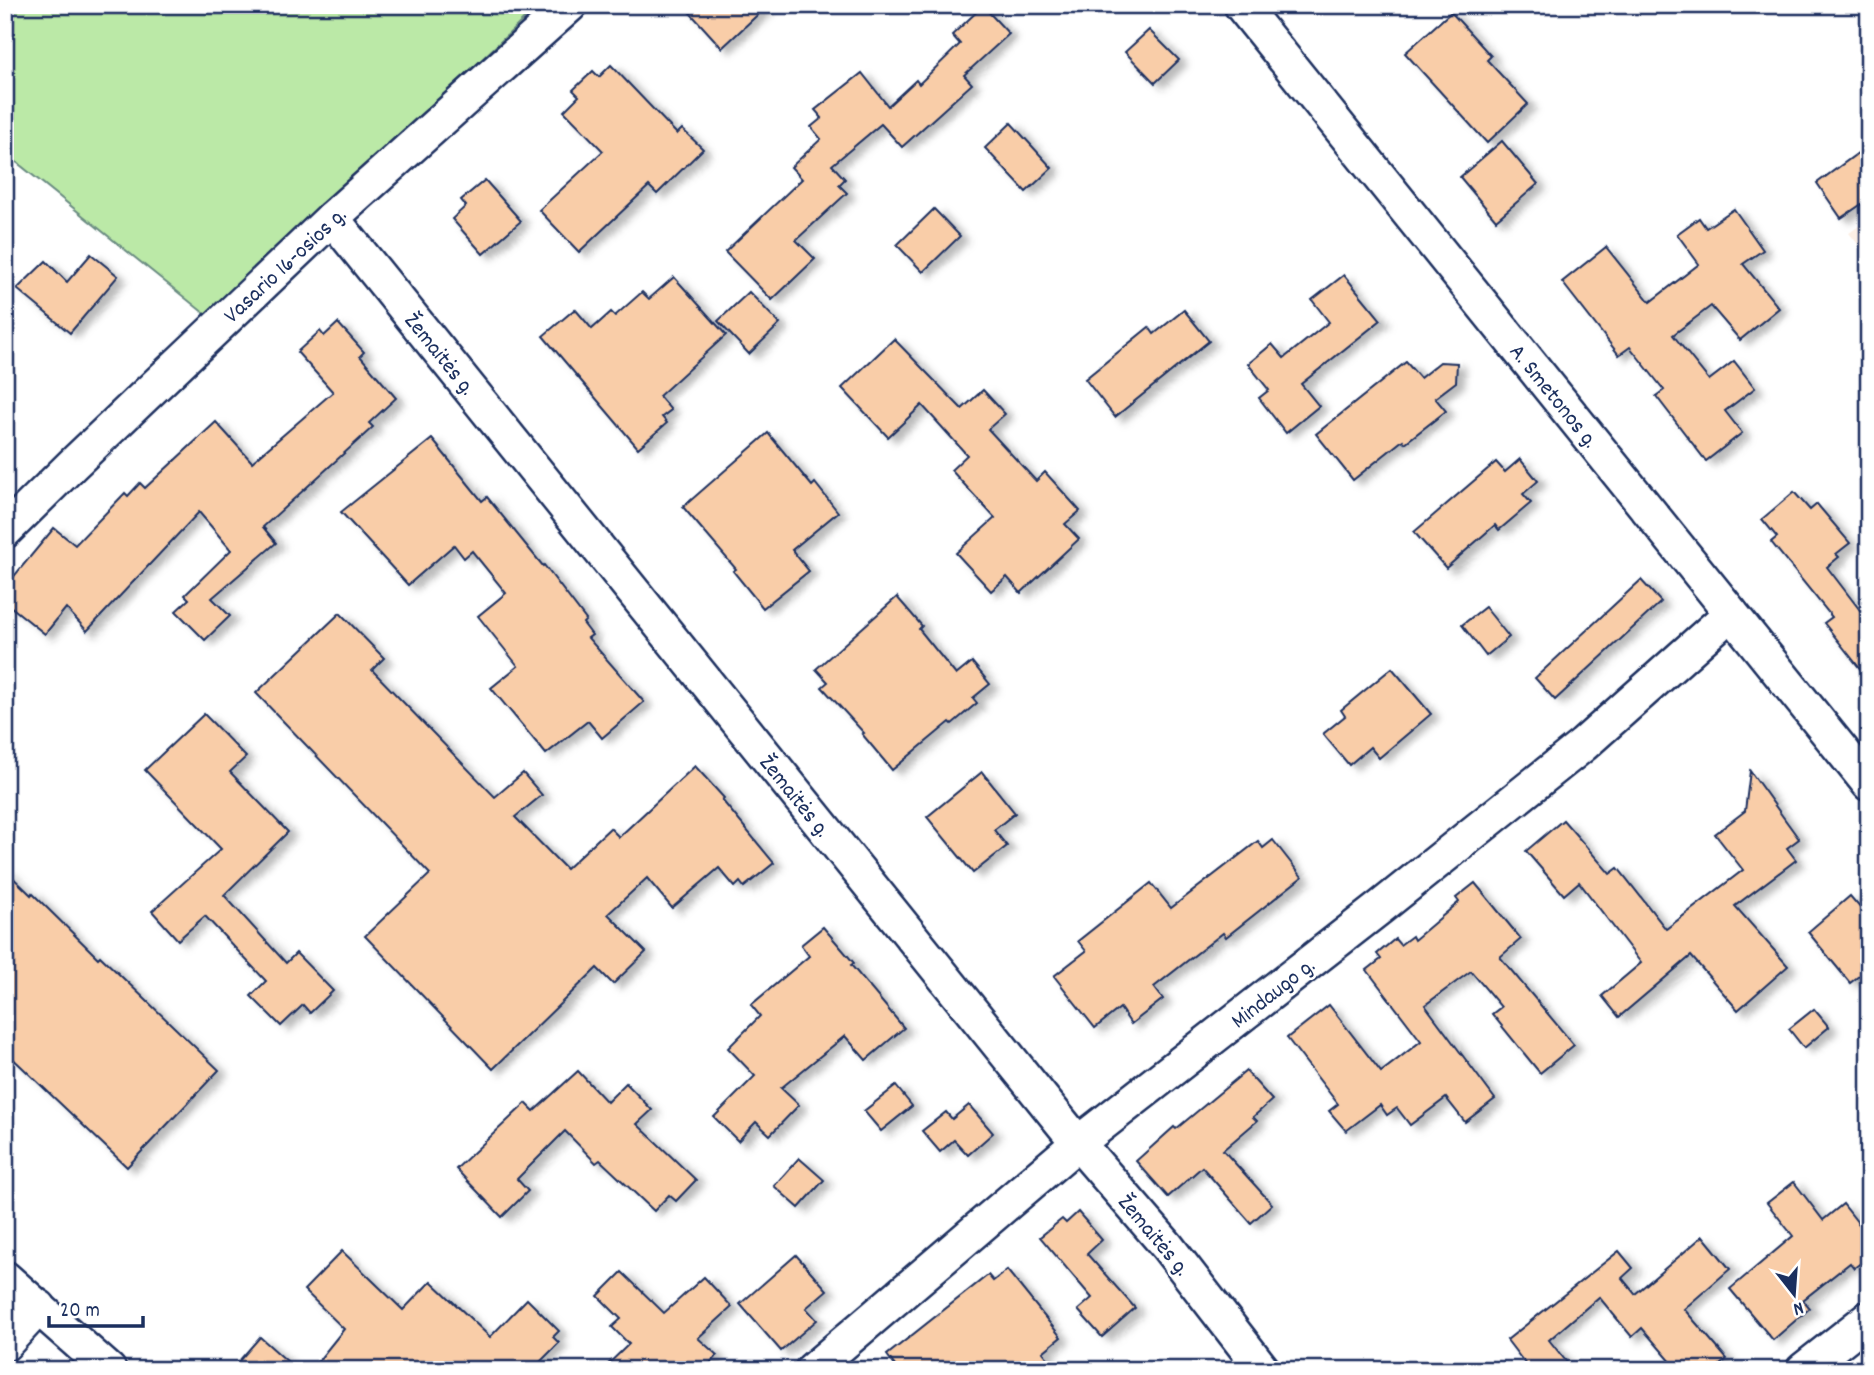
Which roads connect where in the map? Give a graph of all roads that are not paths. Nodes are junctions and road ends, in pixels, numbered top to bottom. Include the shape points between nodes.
1 (570, 5) edge
2 (1241, 5) edge
3 (332, 218) junction
4 (5, 531) edge
5 (1731, 613) junction
6 (1869, 784) edge
7 (1078, 1143) junction
8 (5, 1278) edge
9 (39, 1307) junction
10 (1869, 1318) edge
11 (5, 1344) edge
12 (109, 1370) edge
13 (812, 1370) edge
14 (1263, 1370) edge
15 (1803, 1370) edge

1 - 3 street, Vasario 16-osios g.
2 - 5 street, A. Smetonos g.
3 - 4 street, Vasario 16-osios g.
3 - 7 street, Žemaitės g.
5 - 6 street, A. Smetonos g.
5 - 7 street, Mindaugo g. via 1583,745
7 - 13 street, Mindaugo g.
7 - 14 street, Žemaitės g. via 1167,1246
8 - 9 street
9 - 11 street
9 - 12 street
10 - 15 street

